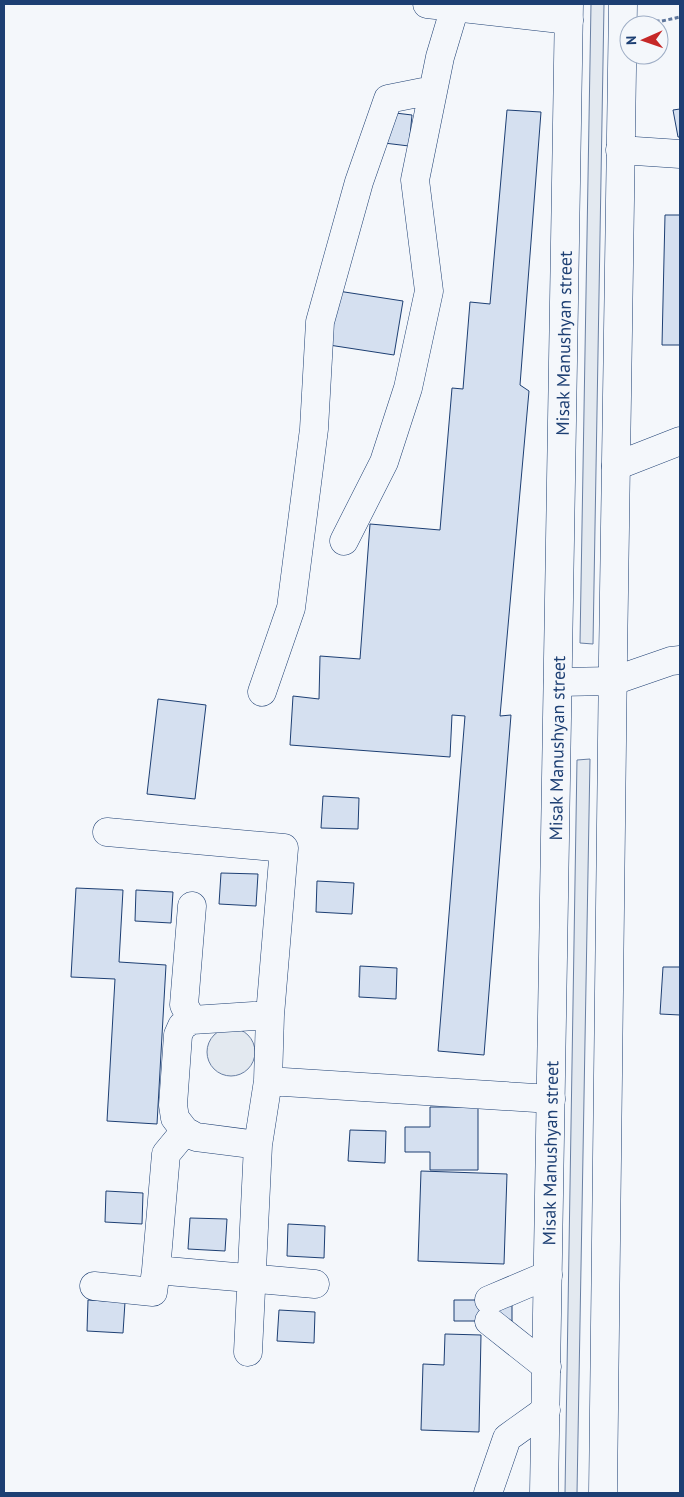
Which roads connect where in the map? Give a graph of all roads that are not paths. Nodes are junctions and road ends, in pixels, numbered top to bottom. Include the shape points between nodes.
1 (427, 4) edge
2 (455, 7) junction
3 (521, 9) edge
4 (569, 12) edge
5 (623, 13) edge
6 (433, 90) junction
7 (620, 150) junction
8 (680, 154) edge
9 (680, 441) edge
10 (616, 466) junction
11 (344, 541) dead end
12 (680, 660) edge
13 (613, 681) junction
14 (558, 682) junction
15 (262, 692) dead end
16 (108, 832) dead end
17 (192, 906) dead end
18 (270, 1015) junction
19 (192, 1020) junction
20 (268, 1081) junction
21 (551, 1098) junction
22 (185, 1132) junction
23 (258, 1145) junction
24 (156, 1270) junction
25 (548, 1275) junction
26 (251, 1279) junction
27 (315, 1284) dead end
28 (94, 1286) dead end
29 (248, 1352) dead end
30 (547, 1367) junction
31 (546, 1410) junction
32 (488, 1493) edge
33 (544, 1493) edge
34 (603, 1493) edge

1 - 2 main road
2 - 3 main road
2 - 6 main road
3 - 4 main road
4 - 14 main road, Misak Manushyan street
5 - 7 main road
6 - 11 main road via 415,180 429,291 408,388 384,462
6 - 15 main road via 388,99 359,182 320,322 314,429 291,608
7 - 8 main road
7 - 10 main road
9 - 10 main road
10 - 13 main road
12 - 13 main road
13 - 14 main road
13 - 34 main road
14 - 21 main road, Misak Manushyan street
16 - 18 main road via 284,848
17 - 19 main road via 184,1005
18 - 19 main road
18 - 20 main road
19 - 22 main road via 182,1026 178,1035 173,1105 175,1118
20 - 21 main road
20 - 23 main road
21 - 25 main road, Misak Manushyan street
22 - 23 main road via 196,1137
22 - 24 main road via 166,1154
23 - 26 main road
24 - 26 main road
24 - 28 main road via 154,1292
25 - 30 main road, Misak Manushyan street
25 - 30 main road via 489,1310
26 - 27 main road
26 - 29 main road
30 - 31 main road, Misak Manushyan street
31 - 32 main road via 507,1438
31 - 33 main road, Misak Manushyan street

